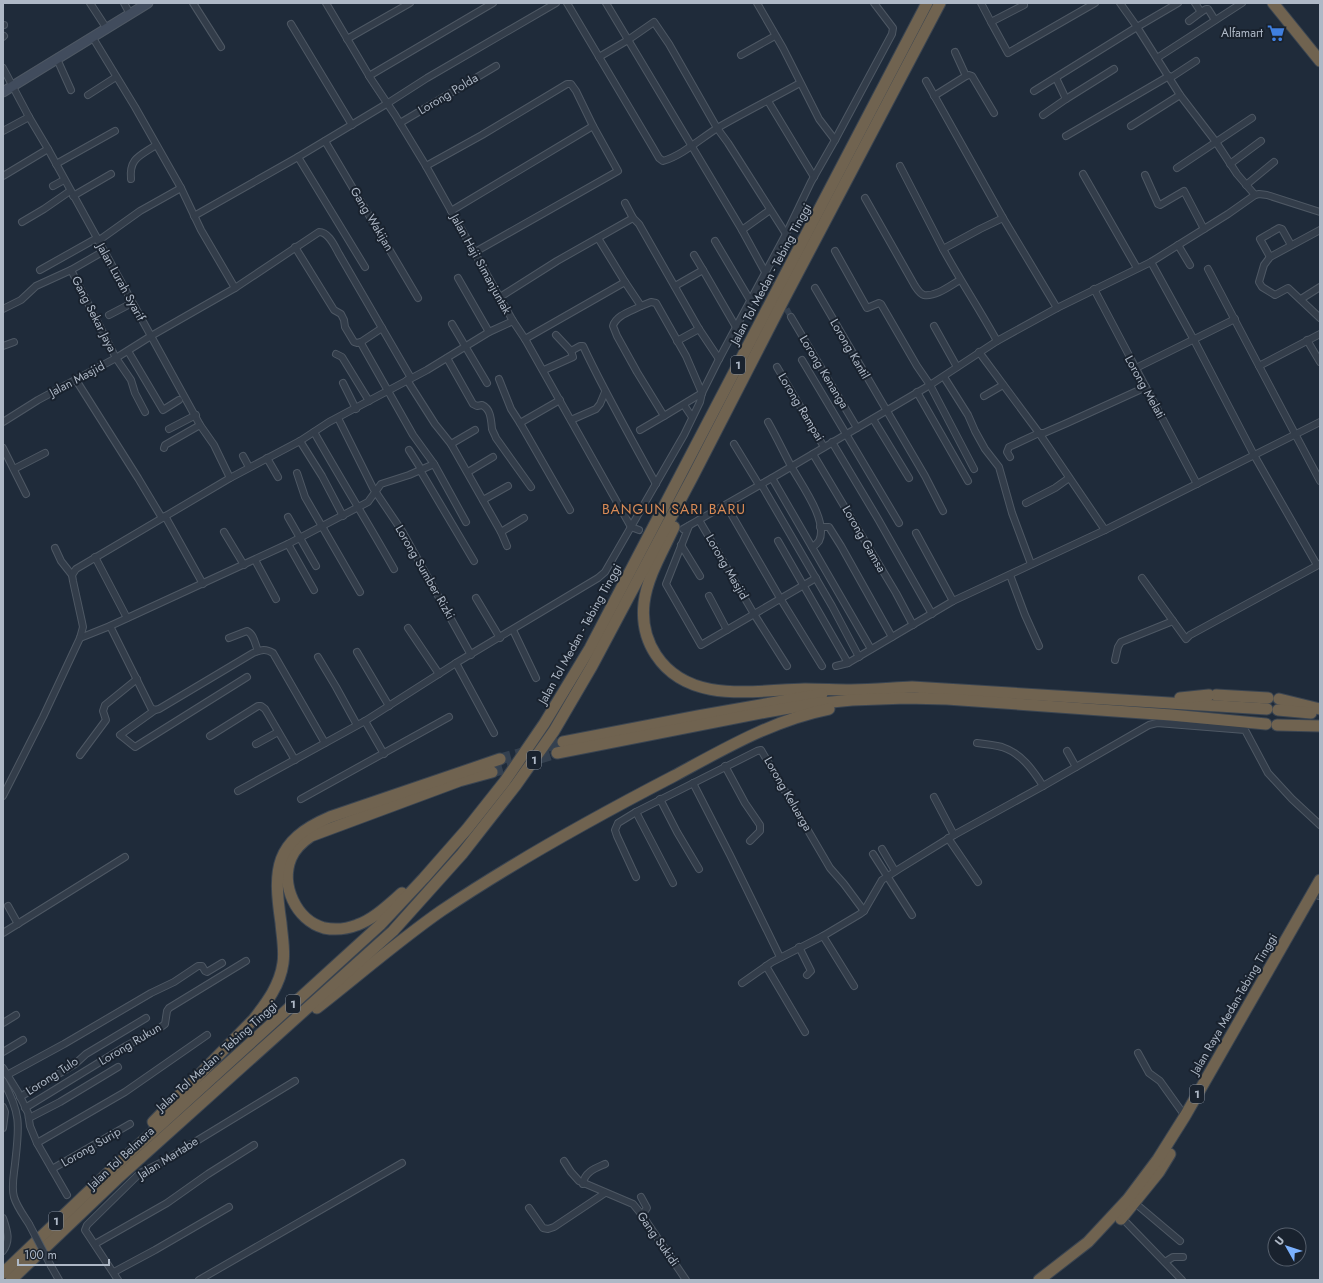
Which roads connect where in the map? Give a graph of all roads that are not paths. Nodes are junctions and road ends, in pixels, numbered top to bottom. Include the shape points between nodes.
1 (90, 3) edge
2 (124, 3) edge
3 (148, 3) edge
4 (193, 3) edge
5 (326, 3) edge
6 (410, 3) edge
7 (493, 3) edge
8 (556, 3) edge
9 (567, 3) edge
10 (606, 3) edge
11 (757, 3) edge
12 (874, 3) edge
13 (927, 3) edge
14 (940, 3) edge
15 (981, 3) edge
16 (1095, 3) edge
17 (1120, 3) edge
18 (1178, 3) edge
19 (1195, 3) edge
20 (1242, 3) edge
21 (1273, 3) edge
22 (1281, 3) edge
23 (1024, 5) dead end
24 (1201, 12) junction
25 (130, 14) junction
26 (1216, 20) junction
27 (1189, 21) dead end
28 (990, 22) junction
29 (291, 24) dead end
30 (1137, 27) junction
31 (107, 29) junction
32 (775, 36) junction
33 (93, 38) junction
34 (347, 39) junction
35 (628, 40) junction
36 (221, 47) dead end
37 (1320, 51) edge
38 (955, 52) dead end
39 (741, 55) dead end
40 (599, 57) junction
41 (1157, 58) junction
42 (57, 59) junction
43 (1196, 61) dead end
44 (1320, 61) edge
45 (496, 66) dead end
46 (3, 68) edge
47 (1114, 69) dead end
48 (369, 76) junction
49 (966, 76) junction
50 (116, 77) junction
51 (1169, 77) junction
52 (1056, 78) junction
53 (926, 81) dead end
54 (800, 83) junction
55 (12, 87) junction
56 (72, 90) dead end
57 (1034, 91) dead end
58 (3, 92) edge
59 (88, 95) dead end
60 (1180, 95) junction
61 (934, 96) junction
62 (1066, 99) junction
63 (768, 101) junction
64 (388, 103) junction
65 (994, 112) dead end
66 (1043, 114) dead end
67 (29, 117) junction
68 (1252, 118) dead end
69 (400, 123) junction
70 (352, 124) junction
71 (593, 126) junction
72 (1131, 126) dead end
73 (718, 128) junction
74 (3, 131) edge
75 (115, 131) dead end
76 (1066, 136) dead end
77 (835, 140) junction
78 (325, 141) junction
79 (1261, 141) dead end
80 (1216, 142) junction
81 (156, 145) junction
82 (692, 146) junction
83 (48, 149) junction
84 (298, 157) junction
85 (1274, 162) dead end
86 (56, 164) junction
87 (1230, 164) junction
88 (426, 166) junction
89 (900, 166) dead end
90 (1177, 168) dead end
91 (111, 174) dead end
92 (1083, 174) dead end
93 (1145, 175) dead end
94 (3, 176) edge
95 (814, 177) junction
96 (131, 179) dead end
97 (64, 180) junction
98 (1246, 185) junction
99 (54, 186) dead end
100 (181, 188) junction
101 (72, 194) junction
102 (1254, 195) junction
103 (865, 198) dead end
104 (625, 203) dead end
105 (770, 210) junction
106 (451, 211) junction
107 (1320, 212) edge
108 (194, 216) junction
109 (633, 218) junction
110 (1003, 218) junction
111 (22, 222) dead end
112 (1204, 229) junction
113 (742, 230) junction
114 (1318, 231) edge
115 (786, 234) junction
116 (598, 238) junction
117 (1320, 238) edge
118 (98, 240) junction
119 (715, 241) dead end
120 (1178, 245) junction
121 (1291, 245) junction
122 (295, 247) junction
123 (943, 249) junction
124 (104, 251) junction
125 (835, 251) dead end
126 (474, 252) junction
127 (694, 255) dead end
128 (1270, 257) junction
129 (1151, 262) junction
130 (1190, 265) dead end
131 (365, 266) dead end
132 (1137, 268) junction
133 (1208, 269) dead end
134 (40, 270) dead end
135 (71, 270) junction
136 (703, 270) junction
137 (765, 274) junction
138 (458, 278) dead end
139 (960, 280) junction
140 (770, 281) dead end
141 (625, 282) junction
142 (675, 286) junction
143 (1320, 287) edge
144 (235, 288) junction
145 (815, 288) dead end
146 (1094, 289) junction
147 (500, 297) junction
148 (418, 298) dead end
149 (1301, 299) junction
150 (750, 300) junction
151 (132, 303) junction
152 (641, 306) junction
153 (1057, 308) junction
154 (3, 309) edge
155 (109, 315) dead end
156 (791, 317) tunnel mouth
157 (1320, 318) edge
158 (1235, 319) junction
159 (513, 321) junction
160 (452, 324) dead end
161 (934, 326) dead end
162 (736, 327) junction
163 (382, 328) junction
164 (699, 329) junction
165 (489, 332) junction
166 (1320, 334) edge
167 (556, 335) dead end
168 (151, 336) junction
169 (525, 339) junction
170 (1194, 340) junction
171 (1307, 340) junction
172 (677, 341) junction
173 (997, 341) junction
174 (14, 342) dead end
175 (361, 342) junction
176 (3, 346) edge
177 (465, 347) junction
178 (128, 351) junction
179 (571, 351) junction
180 (979, 352) junction
181 (336, 354) dead end
182 (116, 358) junction
183 (448, 358) junction
184 (719, 359) junction
185 (802, 360) dead end
186 (1320, 362) edge
187 (1259, 366) junction
188 (777, 367) dead end
189 (958, 367) junction
190 (1136, 368) junction
191 (544, 370) junction
192 (944, 377) junction
193 (409, 379) junction
194 (499, 379) dead end
195 (76, 380) junction
196 (343, 383) dead end
197 (486, 383) dead end
198 (1003, 385) junction
199 (930, 386) junction
200 (1146, 386) junction
201 (389, 390) junction
202 (605, 392) junction
203 (917, 392) junction
204 (702, 393) junction
205 (984, 396) dead end
206 (179, 400) dead end
207 (560, 400) junction
208 (369, 401) junction
209 (684, 405) junction
210 (356, 409) junction
211 (886, 410) junction
212 (145, 412) dead end
213 (196, 415) junction
214 (664, 416) junction
215 (338, 418) junction
216 (692, 418) junction
217 (873, 419) junction
218 (571, 420) junction
219 (3, 422) edge
220 (768, 422) dead end
221 (1320, 422) edge
222 (520, 423) junction
223 (200, 425) junction
224 (857, 427) junction
225 (169, 429) dead end
226 (475, 430) dead end
227 (640, 430) dead end
228 (314, 432) junction
229 (1039, 433) junction
230 (1295, 434) junction
231 (845, 435) junction
232 (300, 441) junction
233 (832, 442) junction
234 (451, 444) junction
235 (734, 444) dead end
236 (824, 447) junction
237 (3, 448) edge
238 (164, 448) dead end
239 (409, 450) dead end
240 (45, 453) dead end
241 (813, 454) junction
242 (1254, 455) junction
243 (243, 456) dead end
244 (493, 457) dead end
245 (1010, 457) dead end
246 (267, 458) junction
247 (434, 464) junction
248 (249, 467) junction
249 (792, 467) junction
250 (14, 469) junction
251 (974, 469) dead end
252 (421, 470) junction
253 (468, 472) junction
254 (297, 473) dead end
255 (693, 476) junction
256 (278, 477) dead end
257 (230, 478) junction
258 (772, 478) junction
259 (909, 478) dead end
260 (1069, 478) junction
261 (968, 481) dead end
262 (1320, 481) edge
263 (656, 484) junction
264 (1197, 484) junction
265 (760, 485) junction
266 (508, 486) dead end
267 (531, 487) dead end
268 (376, 492) junction
269 (26, 494) dead end
270 (202, 494) junction
271 (483, 500) junction
272 (205, 502) dead end
273 (1026, 503) dead end
274 (726, 505) junction
275 (358, 508) junction
276 (570, 510) dead end
277 (943, 511) dead end
278 (288, 516) dead end
279 (343, 516) junction
280 (163, 517) junction
281 (524, 518) dead end
282 (699, 520) junction
283 (466, 522) dead end
284 (899, 524) dead end
285 (322, 527) junction
286 (631, 527) junction
287 (820, 527) junction
288 (639, 530) dead end
289 (1105, 530) junction
290 (224, 532) dead end
291 (501, 532) junction
292 (916, 533) dead end
293 (300, 538) junction
294 (778, 541) dead end
295 (288, 544) junction
296 (681, 545) junction
297 (507, 546) dead end
298 (812, 547) junction
299 (55, 548) dead end
300 (95, 557) junction
301 (255, 560) junction
302 (474, 561) dead end
303 (1031, 564) junction
304 (1319, 564) edge
305 (244, 565) junction
306 (316, 566) dead end
307 (394, 569) dead end
308 (72, 575) junction
309 (1010, 575) junction
310 (700, 576) dead end
311 (816, 578) junction
312 (1142, 578) dead end
313 (203, 584) junction
314 (804, 584) junction
315 (314, 590) dead end
316 (360, 592) dead end
317 (709, 596) dead end
318 (476, 598) dead end
319 (780, 598) junction
320 (276, 599) dead end
321 (953, 602) junction
322 (754, 614) junction
323 (932, 614) junction
324 (128, 618) junction
325 (1173, 621) junction
326 (913, 625) junction
327 (110, 626) junction
328 (408, 628) dead end
329 (513, 630) junction
330 (727, 630) junction
331 (892, 637) junction
332 (80, 638) junction
333 (229, 638) dead end
334 (500, 638) junction
335 (1039, 646) dead end
336 (872, 648) junction
337 (258, 651) junction
338 (357, 652) dead end
339 (471, 655) junction
340 (318, 657) dead end
341 (859, 657) junction
342 (1115, 660) dead end
343 (456, 663) junction
344 (848, 663) junction
345 (787, 666) dead end
346 (822, 666) dead end
347 (836, 666) dead end
348 (439, 674) junction
349 (247, 678) dead end
350 (536, 678) dead end
351 (137, 679) junction
352 (848, 690) junction
353 (873, 700) junction
354 (1142, 702) junction
355 (1273, 704) junction
356 (389, 706) junction
357 (1320, 709) edge
358 (155, 710) junction
359 (1320, 713) edge
360 (449, 717) dead end
361 (364, 721) junction
362 (356, 725) junction
363 (1320, 726) edge
364 (278, 732) junction
365 (494, 733) dead end
366 (210, 736) dead end
367 (563, 742) tunnel mouth
368 (977, 742) dead end
369 (325, 743) junction
370 (256, 744) dead end
371 (1067, 751) dead end
372 (557, 753) tunnel mouth
373 (384, 754) junction
374 (80, 755) dead end
375 (500, 759) tunnel mouth
376 (294, 760) junction
377 (725, 766) junction
378 (1076, 767) junction
379 (492, 772) tunnel mouth
380 (693, 783) junction
381 (1043, 786) junction
382 (238, 791) dead end
383 (3, 796) edge
384 (934, 797) dead end
385 (300, 799) dead end
386 (660, 799) junction
387 (636, 812) junction
388 (1320, 825) edge
389 (467, 829) junction
390 (954, 834) junction
391 (948, 838) junction
392 (750, 841) dead end
393 (882, 849) dead end
394 (873, 854) dead end
395 (125, 857) dead end
396 (698, 870) dead end
397 (895, 871) junction
398 (888, 876) junction
399 (636, 877) dead end
400 (1320, 880) edge
401 (978, 882) dead end
402 (673, 883) dead end
403 (1320, 895) edge
404 (8, 906) dead end
405 (864, 911) junction
406 (912, 915) dead end
407 (18, 924) junction
408 (3, 932) edge
409 (823, 936) junction
410 (799, 947) junction
411 (780, 957) junction
412 (246, 961) dead end
413 (222, 963) dead end
414 (766, 966) junction
415 (807, 976) dead end
416 (742, 983) dead end
417 (854, 986) dead end
418 (16, 1015) dead end
419 (146, 1018) dead end
420 (3, 1022) edge
421 (805, 1032) dead end
422 (207, 1035) dead end
423 (23, 1040) dead end
424 (270, 1043) junction
425 (3, 1052) edge
426 (1138, 1053) dead end
427 (118, 1067) dead end
428 (3, 1068) edge
429 (7, 1075) junction
430 (3, 1081) edge
431 (295, 1081) dead end
432 (20, 1096) junction
433 (3, 1108) edge
434 (25, 1108) junction
435 (1185, 1116) junction
436 (29, 1118) junction
437 (130, 1124) dead end
438 (3, 1128) edge
439 (36, 1143) junction
440 (254, 1146) dead end
441 (564, 1161) dead end
442 (402, 1163) dead end
443 (605, 1164) dead end
444 (52, 1169) junction
445 (110, 1171) junction
446 (583, 1184) junction
447 (605, 1193) junction
448 (67, 1195) dead end
449 (641, 1197) dead end
450 (1135, 1203) junction
451 (229, 1208) dead end
452 (529, 1208) dead end
453 (642, 1215) junction
454 (3, 1218) edge
455 (1122, 1218) junction
456 (1180, 1241) dead end
457 (95, 1244) junction
458 (3, 1251) edge
459 (1183, 1257) dead end
460 (1165, 1262) junction
461 (114, 1272) junction
462 (3, 1273) edge
463 (11, 1280) edge
464 (59, 1280) edge
465 (118, 1280) edge
466 (199, 1280) edge
467 (686, 1280) edge
468 (1039, 1280) edge
469 (1052, 1280) edge
470 (1182, 1280) edge

1 - 31 street
2 - 25 street
3 - 25 street
4 - 36 street
5 - 34 street, Jalan Haji Simanjuntak
6 - 34 street
7 - 48 street
8 - 64 street
9 - 40 street
10 - 35 street
11 - 32 street
12 - 77 street via 894,28
13 - 389 highway, Jalan Tol Medan - Tebing Tinggi / 1 via 590,648 525,754
14 - 255 highway, Jalan Tol Medan - Tebing Tinggi / 1
15 - 28 street
16 - 28 street via 1008,53
17 - 30 street
18 - 30 street
19 - 24 street
20 - 26 street
21 - 44 highway
22 - 37 highway
23 - 28 street
24 - 26 street via 1208,9
24 - 27 street
25 - 31 street
26 - 41 street
29 - 70 street
30 - 41 street
30 - 52 street
31 - 33 street
32 - 39 street
32 - 54 street
33 - 42 street
33 - 50 street
34 - 48 street, Jalan Haji Simanjuntak
35 - 40 street
35 - 73 street via 654,22
35 - 82 street
38 - 49 street
40 - 82 street via 659,158 666,161
41 - 51 street
42 - 55 street
42 - 56 street
43 - 51 street
45 - 69 street, Lorong Polda
46 - 55 street, Jalan Lurah Syarif
47 - 62 street
48 - 64 street, Jalan Haji Simanjuntak
49 - 61 street
49 - 65 street via 972,76
50 - 59 street
50 - 81 street
51 - 60 street
51 - 76 street
52 - 57 street
52 - 62 street
53 - 61 street
54 - 63 street
54 - 77 street via 819,119
55 - 58 street
55 - 67 street, Jalan Lurah Syarif
60 - 72 street
60 - 80 street
61 - 110 street
62 - 66 street
63 - 73 street
63 - 95 street
64 - 69 street, Jalan Haji Simanjuntak
64 - 70 street
67 - 74 street
67 - 83 street, Jalan Lurah Syarif
68 - 80 street
69 - 88 street, Jalan Haji Simanjuntak
70 - 78 street
71 - 88 street via 576,91 571,84 567,84
71 - 106 street
71 - 126 street via 618,171
73 - 82 street
73 - 105 street
75 - 86 street
77 - 95 street
78 - 84 street
78 - 148 street, Gang Wakijan
79 - 87 street
80 - 87 street
80 - 90 street
81 - 96 street via 134,160 130,170
81 - 100 street
82 - 113 street
83 - 86 street, Jalan Lurah Syarif
83 - 94 street
84 - 108 street
84 - 131 street
85 - 98 street
86 - 97 street, Jalan Lurah Syarif
87 - 98 street
88 - 106 street, Jalan Haji Simanjuntak
89 - 123 street
91 - 101 street
92 - 132 street
93 - 112 street via 1158,204 1184,191
95 - 115 street
97 - 99 street
97 - 101 street, Jalan Lurah Syarif
98 - 102 street
100 - 108 street
100 - 118 street via 140,211
101 - 111 street
101 - 118 street, Jalan Lurah Syarif
102 - 107 street via 1267,195
102 - 112 street
103 - 139 street via 921,293 932,294
104 - 109 street
105 - 113 street
105 - 115 street
106 - 126 street, Jalan Haji Simanjuntak
108 - 144 street
109 - 116 street
109 - 142 street
110 - 123 street
110 - 153 street
112 - 120 street
113 - 137 street
114 - 117 street
114 - 121 street
115 - 137 street
116 - 141 street
116 - 147 street
118 - 124 street, Jalan Lurah Syarif
118 - 134 street
119 - 150 street
120 - 129 street
120 - 130 street
121 - 128 street
121 - 128 street via 1282,230 1276,229 1260,239
122 - 144 street, Jalan Masjid
122 - 163 street, Jalan Masjid via 319,232 325,233 344,260
122 - 175 street via 334,310 341,314 344,326 354,342
123 - 139 street
124 - 135 street
124 - 151 street, Jalan Lurah Syarif
125 - 199 street via 867,308 881,304
126 - 147 street, Jalan Haji Simanjuntak
127 - 136 street
128 - 149 street via 1261,272 1260,285 1275,295 1288,288
129 - 132 street
129 - 170 street
132 - 146 street
133 - 158 street
135 - 154 street via 36,286 21,300
135 - 182 street, Gang Sekar Jaya
136 - 142 street
136 - 162 street
137 - 140 street
137 - 150 street
138 - 165 street
139 - 173 street
141 - 152 street
141 - 169 street
142 - 164 street
143 - 149 street
144 - 168 street, Jalan Masjid
145 - 211 street, Lorong Kantil
146 - 153 street
146 - 190 street, Lorong Melati
147 - 159 street, Jalan Haji Simanjuntak
149 - 157 street
150 - 162 street
151 - 155 street
151 - 168 street, Jalan Lurah Syarif
152 - 172 street via 656,303
152 - 214 street via 620,316 613,326
153 - 173 street
156 - 224 street, Lorong Kenanga
158 - 170 street
158 - 187 street
159 - 165 street
159 - 169 street, Jalan Haji Simanjuntak
160 - 177 street
161 - 189 street
162 - 184 street
163 - 175 street
163 - 193 street, Jalan Masjid
164 - 172 street
164 - 184 street
165 - 177 street
166 - 171 street
167 - 179 street
168 - 178 street, Jalan Masjid
168 - 213 street, Jalan Lurah Syarif
169 - 191 street, Jalan Haji Simanjuntak
170 - 190 street
170 - 242 street
171 - 186 street
171 - 187 street
172 - 204 street
173 - 180 street
174 - 176 street
175 - 201 street
177 - 183 street
177 - 197 street
178 - 182 street, Jalan Masjid
178 - 206 street via 163,410
179 - 191 street via 571,358
179 - 202 street via 583,346
180 - 189 street
180 - 198 street
181 - 208 street via 342,357
182 - 195 street, Jalan Masjid
182 - 212 street, Gang Sekar Jaya via 131,380 134,393
183 - 193 street
183 - 267 street via 473,404 482,405 487,409 496,438
184 - 204 street
185 - 231 street
187 - 230 street
188 - 236 street, Lorong Rampai
189 - 192 street
190 - 200 street, Lorong Melati
191 - 207 street, Jalan Haji Simanjuntak
192 - 199 street
192 - 303 street via 984,447 999,467 1012,513
193 - 201 street
193 - 234 street, Jalan Masjid via 435,424
194 - 222 street via 511,410
195 - 219 street, Jalan Masjid
195 - 280 street
196 - 210 street
198 - 205 street
198 - 229 street
199 - 203 street
199 - 251 street
200 - 229 street via 1067,423
200 - 264 street, Lorong Melati
201 - 208 street
201 - 247 street via 413,434
202 - 218 street via 596,409
202 - 263 street
203 - 211 street
203 - 261 street
204 - 209 street
204 - 216 street
207 - 218 street, Jalan Haji Simanjuntak
207 - 222 street
208 - 210 street
209 - 214 street
209 - 216 street
210 - 215 street
211 - 217 street
211 - 277 street, Lorong Kantil
213 - 223 street, Jalan Lurah Syarif
213 - 225 street
214 - 227 street
215 - 228 street
215 - 268 street, Lorong Sumber Rizki
216 - 263 street
217 - 224 street
217 - 259 street
218 - 286 street, Jalan Haji Simanjuntak
220 - 249 street
221 - 230 street
222 - 276 street
223 - 238 street
223 - 257 street, Jalan Lurah Syarif via 214,445
224 - 231 street
226 - 234 street
228 - 232 street
228 - 275 street
229 - 245 street via 1009,448 1007,452
229 - 260 street
230 - 242 street
230 - 262 street
231 - 233 street
231 - 284 street
232 - 246 street
232 - 279 street
233 - 236 street
233 - 323 street
234 - 253 street, Jalan Masjid
235 - 265 street
236 - 241 street
237 - 250 street
239 - 252 street
240 - 250 street
241 - 249 street
241 - 326 street, Lorong Gamsa
242 - 264 street
242 - 304 street
243 - 248 street
244 - 253 street
246 - 248 street
246 - 256 street
247 - 252 street
247 - 283 street
248 - 257 street
249 - 258 street
249 - 287 street via 816,509
250 - 269 street
252 - 268 street via 381,484
252 - 302 street
253 - 271 street, Jalan Masjid
254 - 285 street via 305,497
255 - 352 highway via 678,518 651,577 644,603 645,629 659,660 683,681 711,690
255 - 424 highway, Jalan Tol Medan - Tebing Tinggi / 1 via 592,666 554,730 509,794 462,854 393,931
257 - 270 street
258 - 265 street
258 - 298 street
260 - 273 street
260 - 289 street
263 - 286 street
264 - 289 street
265 - 274 street
265 - 311 street
266 - 271 street
268 - 275 street via 368,502
268 - 339 street, Lorong Sumber Rizki via 402,531
270 - 272 street
270 - 280 street
271 - 291 street, Jalan Masjid
274 - 282 street
274 - 319 street
275 - 279 street
275 - 307 street
278 - 293 street
279 - 285 street
280 - 300 street
280 - 313 street
281 - 291 street
282 - 296 street via 686,527
282 - 322 street, Lorong Masjid
285 - 293 street
285 - 316 street
286 - 288 street
286 - 329 street via 601,576
287 - 298 street via 819,541
287 - 331 street via 829,527
289 - 303 street
290 - 305 street
291 - 297 street, Jalan Masjid
292 - 321 street
293 - 295 street
293 - 306 street
294 - 314 street
295 - 301 street
295 - 315 street
296 - 310 street
296 - 330 street via 666,584 701,645
298 - 336 street
299 - 308 street
300 - 308 street via 76,569
300 - 324 street
301 - 305 street
301 - 320 street
303 - 309 street
304 - 325 street via 1186,639
305 - 313 street
308 - 332 street via 83,627
309 - 321 street
309 - 335 street
311 - 314 street
311 - 341 street
312 - 325 street
313 - 324 street
314 - 319 street
314 - 344 street
317 - 330 street
318 - 334 street
319 - 322 street
319 - 346 street
321 - 323 street
322 - 330 street
322 - 345 street, Lorong Masjid
323 - 326 street
324 - 327 street
325 - 342 street via 1121,642
326 - 331 street
327 - 332 street
327 - 351 street
328 - 348 street
329 - 334 street
329 - 350 street
331 - 336 street
332 - 383 street via 44,717
333 - 337 street via 249,631
334 - 339 street
336 - 341 street
337 - 358 street
337 - 369 street via 268,649 273,653
338 - 356 street
339 - 343 street
340 - 362 street
341 - 344 street
343 - 348 street
343 - 365 street
344 - 347 street
348 - 356 street
349 - 358 street via 135,747 120,736
351 - 358 street via 151,708
351 - 374 street via 105,705 103,711 106,720
352 - 354 highway via 912,687
352 - 367 highway
353 - 363 highway via 947,699
353 - 372 highway via 852,700 790,708
353 - 424 highway via 797,716 763,730 657,784 557,840 442,911
354 - 355 highway
354 - 355 highway via 1212,695
355 - 357 highway
355 - 359 highway
356 - 361 street
360 - 373 street
361 - 362 street
361 - 373 street
362 - 369 street
364 - 366 street via 265,709 258,706
364 - 370 street
364 - 376 street
368 - 381 street via 1004,748 1016,754 1032,769
369 - 376 street
371 - 378 street
373 - 385 street
375 - 445 highway via 330,817 307,828 294,838 281,858 277,877 284,956 280,978 271,996 254,1019 136,1140
376 - 382 street
377 - 380 street, Lorong Keluarga
377 - 392 street via 760,825 760,831
377 - 405 street, Lorong Keluarga via 759,750 764,753 830,868
378 - 381 street
378 - 388 street via 1148,725 1157,723 1245,730 1268,773
379 - 389 highway via 459,781 311,836 291,857 287,874 289,890 299,910 316,925 336,929 358,925 397,897
380 - 386 street, Lorong Keluarga
380 - 411 street
381 - 390 street
384 - 390 street
386 - 387 street, Lorong Keluarga
386 - 396 street
387 - 399 street, Lorong Keluarga via 618,823 615,830
387 - 402 street
389 - 445 highway, Jalan Tol Medan - Tebing Tinggi / 1 via 380,925
390 - 391 street
391 - 397 street
391 - 401 street
393 - 397 street
394 - 398 street
395 - 407 street
397 - 398 street
398 - 405 street via 878,885
398 - 406 street
400 - 435 highway, Jalan Raya Medan-Tebing Tinggi / 1
403 - 450 highway, Jalan Raya Medan-Tebing Tinggi / 1 via 1159,1172
404 - 407 street
405 - 409 street
407 - 408 street
409 - 410 street
409 - 417 street
410 - 411 street
410 - 415 street via 811,971
411 - 414 street
412 - 434 street, Lorong Rukun via 169,1008 165,1024 161,1027
413 - 429 street via 207,972 202,966 198,966 174,982
414 - 416 street
414 - 421 street
418 - 420 street
419 - 432 street, Lorong Tulo
422 - 439 street via 125,1092
423 - 425 street
424 - 463 highway, Jalan Tol Belmera / 1 via 123,1173
426 - 435 street via 1149,1073 1160,1081
427 - 436 street
428 - 429 street
429 - 432 street
430 - 464 street, bridge via 14,1101 19,1128 13,1178 14,1198
431 - 457 street, Jalan Martabe via 140,1173 86,1227 85,1230
432 - 434 street
433 - 438 street
434 - 436 street
435 - 468 highway, Jalan Raya Medan-Tebing Tinggi / 1 via 1141,1183 1114,1216 1088,1242
436 - 439 street
437 - 444 street, Lorong Surip
439 - 444 street
440 - 457 street via 162,1206
441 - 446 street
442 - 466 street
443 - 446 street via 587,1175
444 - 448 street
445 - 462 highway, Jalan Tol Belmera / 1
446 - 447 street, Gang Sukidi
447 - 452 street via 548,1229 543,1228
447 - 453 street, Gang Sukidi via 633,1204
449 - 453 street via 647,1208
450 - 455 highway, Jalan Raya Medan-Tebing Tinggi / 1
450 - 456 street
451 - 461 street
453 - 467 street, Gang Sukidi
454 - 458 street via 8,1238
455 - 460 street
455 - 469 highway, Jalan Raya Medan-Tebing Tinggi / 1
457 - 461 street, Jalan Martabe
459 - 460 street via 1173,1257
460 - 470 street
461 - 465 street, Jalan Martabe

